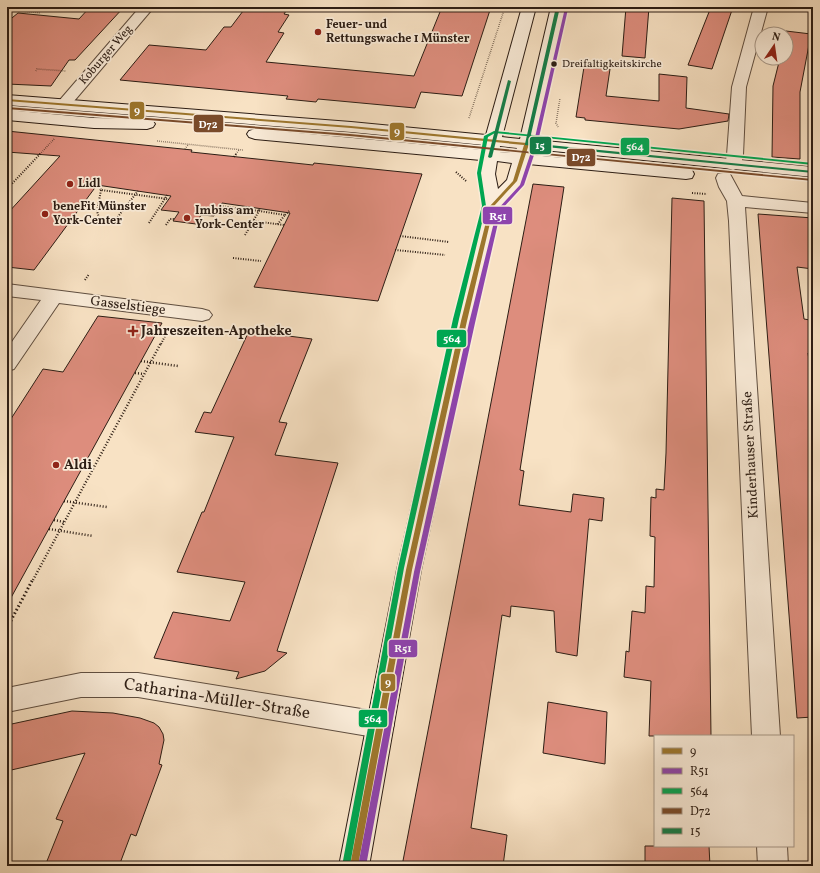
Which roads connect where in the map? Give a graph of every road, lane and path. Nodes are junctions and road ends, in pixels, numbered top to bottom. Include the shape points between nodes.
1 (147, 7) edge
2 (505, 7) edge
3 (529, 7) edge
4 (558, 7) edge
5 (762, 7) edge
6 (21, 11) dead end
7 (40, 13) dead end
8 (36, 71) dead end
9 (65, 71) dead end
10 (7, 100) edge
11 (64, 104) junction
12 (7, 115) edge
13 (468, 118) dead end
14 (56, 137) dead end
15 (494, 140) junction
16 (188, 144) dead end
17 (527, 144) junction
18 (185, 149) dead end
19 (239, 150) dead end
20 (234, 157) dead end
21 (490, 157) junction
22 (521, 160) junction
23 (729, 171) junction
24 (813, 172) edge
25 (7, 183) edge
26 (12, 184) junction
27 (98, 184) dead end
28 (813, 185) edge
29 (7, 189) edge
30 (100, 190) junction
31 (132, 191) dead end
32 (138, 191) dead end
33 (153, 193) dead end
34 (130, 194) junction
35 (168, 194) dead end
36 (150, 197) junction
37 (167, 199) junction
38 (736, 201) junction
39 (220, 206) dead end
40 (492, 206) junction
41 (813, 208) edge
42 (260, 210) junction
43 (289, 211) dead end
44 (286, 215) junction
45 (99, 218) dead end
46 (174, 219) dead end
47 (116, 220) dead end
48 (197, 222) dead end
49 (253, 222) junction
50 (149, 223) dead end
51 (277, 225) junction
52 (166, 226) dead end
53 (284, 226) dead end
54 (196, 229) dead end
55 (245, 235) dead end
56 (400, 236) dead end
57 (449, 242) dead end
58 (395, 250) dead end
59 (445, 255) dead end
60 (233, 258) dead end
61 (261, 261) dead end
62 (7, 290) edge
63 (54, 296) junction
64 (202, 315) dead end
65 (168, 329) dead end
66 (156, 333) dead end
67 (166, 334) junction
68 (141, 361) dead end
69 (151, 362) junction
70 (7, 364) edge
71 (178, 366) dead end
72 (135, 373) dead end
73 (144, 374) junction
74 (64, 501) dead end
75 (75, 503) junction
76 (107, 507) dead end
77 (54, 520) dead end
78 (64, 522) junction
79 (49, 530) dead end
80 (59, 531) junction
81 (93, 536) dead end
82 (7, 628) edge
83 (7, 700) edge
84 (380, 725) junction
85 (766, 735) edge
86 (772, 847) edge
87 (354, 866) edge
88 (773, 866) edge

1 - 11 main road, Koburger Weg
2 - 13 path
3 - 15 main road
4 - 17 main road
5 - 23 main road via 739,87 735,154
6 - 7 path
8 - 9 path
10 - 11 main road
11 - 15 main road
12 - 21 main road via 94,123 155,124
14 - 26 path
15 - 17 main road
15 - 21 main road
16 - 18 path
17 - 22 main road
17 - 23 main road
19 - 20 path
21 - 22 main road
21 - 40 main road via 487,174
22 - 23 main road
22 - 40 main road via 515,181
23 - 24 main road
23 - 28 main road
23 - 38 main road, Kinderhauser Straße via 727,187
25 - 26 path
26 - 29 path
27 - 30 path
30 - 34 path
30 - 45 path
31 - 34 path
32 - 47 path
33 - 36 path
34 - 36 path
35 - 37 path
36 - 37 path
37 - 50 path
38 - 41 main road
38 - 85 main road, Kinderhauser Straße
39 - 42 path
40 - 84 main road via 409,570
42 - 44 path
42 - 49 path
43 - 44 path
44 - 51 path
46 - 52 path via 170,218
48 - 54 path via 200,222
49 - 51 path
49 - 55 path
51 - 53 path
56 - 57 path
58 - 59 path
60 - 61 path
62 - 63 main road, Gasselstiege
63 - 64 main road, Gasselstiege
63 - 70 main road
65 - 67 path
66 - 67 path
67 - 69 path
68 - 69 path
69 - 71 path
69 - 73 path
72 - 73 path
73 - 75 path
74 - 75 path
75 - 76 path
75 - 78 path
77 - 78 path
78 - 80 path
79 - 80 path
80 - 81 path
80 - 82 path
83 - 84 main road, Catharina-Müller-Straße via 81,685 138,685
84 - 87 main road
86 - 88 main road

